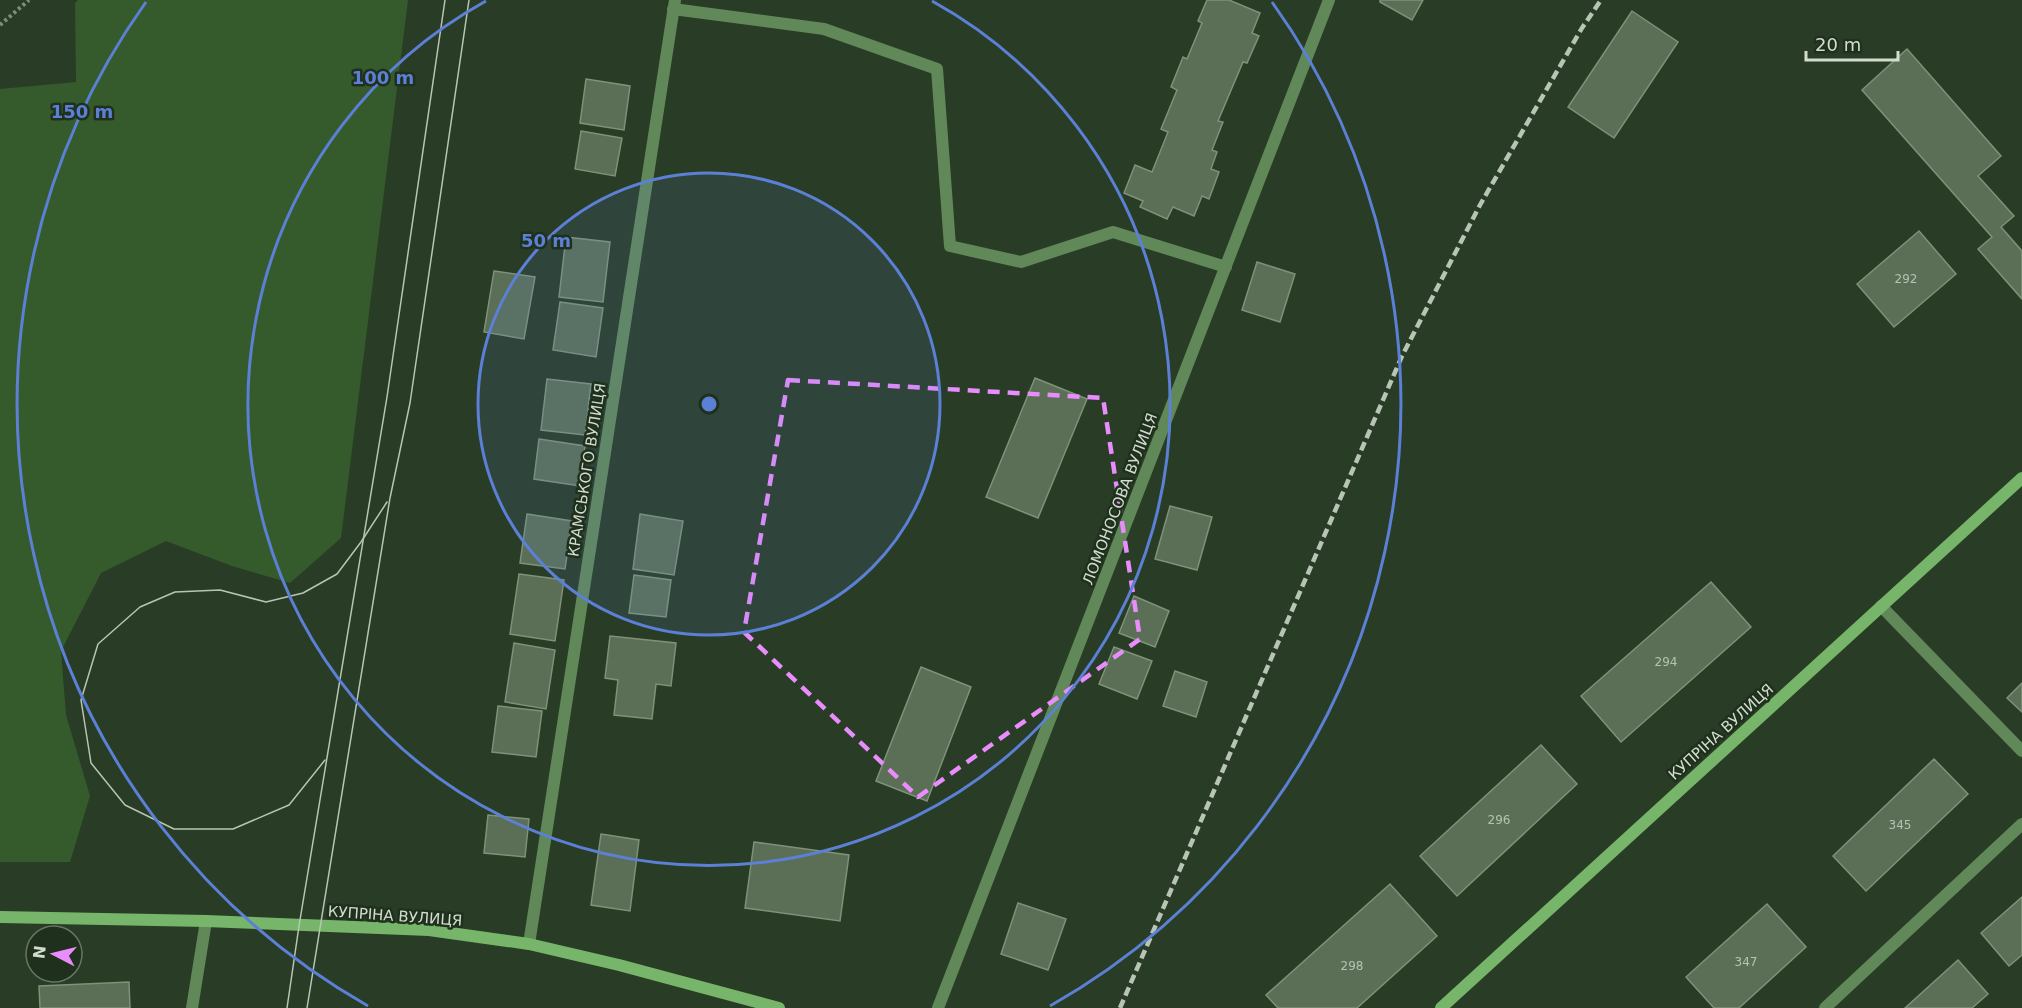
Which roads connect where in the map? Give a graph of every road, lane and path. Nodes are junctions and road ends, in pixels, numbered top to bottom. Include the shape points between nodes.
1 (28, 0) edge
2 (1329, 0) edge
3 (674, 4) edge
4 (0, 25) edge
5 (1226, 267) junction
6 (2022, 478) edge
7 (1881, 606) junction
8 (2022, 751) edge
9 (2022, 824) edge
10 (0, 916) edge
11 (206, 921) junction
12 (529, 944) junction
13 (192, 1008) edge
14 (779, 1008) edge
15 (938, 1008) edge
16 (1442, 1008) edge
17 (1825, 1008) edge

1 - 4 path
2 - 5 street, ЛОМОНОСОВА ВУЛИЦЯ
3 - 5 street via 825,29 937,69 950,246 1021,262 1113,232
3 - 12 street, КРАМСЬКОГО ВУЛИЦЯ
5 - 15 street, ЛОМОНОСОВА ВУЛИЦЯ
6 - 7 main road, КУПРІНА ВУЛИЦЯ
7 - 8 street
7 - 16 main road, КУПРІНА ВУЛИЦЯ
9 - 17 street
10 - 11 main road, КУПРІНА ВУЛИЦЯ
11 - 12 main road, КУПРІНА ВУЛИЦЯ via 429,930
11 - 13 street
12 - 14 main road, КУПРІНА ВУЛИЦЯ

